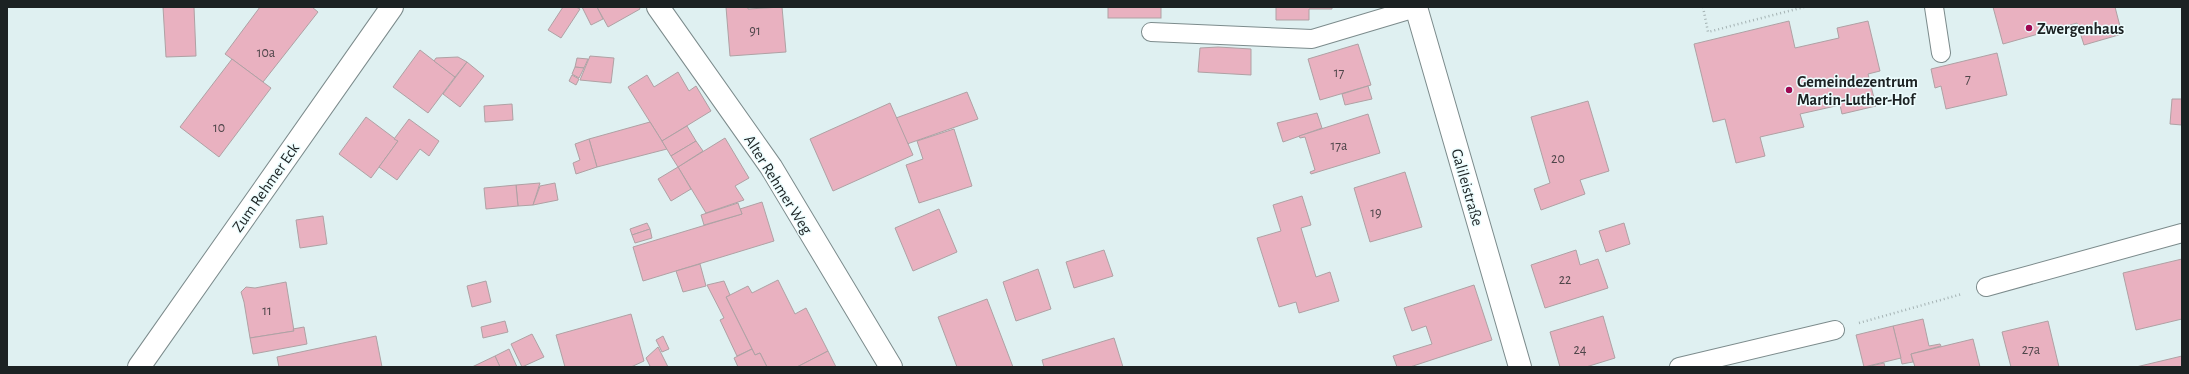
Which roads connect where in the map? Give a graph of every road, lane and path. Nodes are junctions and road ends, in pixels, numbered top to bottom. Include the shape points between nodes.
1 (392, 7) edge
2 (658, 7) edge
3 (1416, 7) edge
4 (1703, 7) edge
5 (1804, 7) edge
6 (1934, 7) edge
7 (1150, 32) dead end
8 (1941, 53) dead end
9 (2182, 233) edge
10 (1986, 287) joint
11 (1835, 330) joint
12 (139, 367) edge
13 (891, 367) edge
14 (1520, 367) edge
15 (1679, 367) edge

1 - 12 street, Zum Rehmer Eck
2 - 13 street, Alter Rehmer Weg via 771,167
3 - 7 lane via 1312,39
3 - 14 street, Galileistraße
4 - 5 path via 1708,32
6 - 8 lane
9 - 10 lane
10 - 11 path
11 - 15 lane

